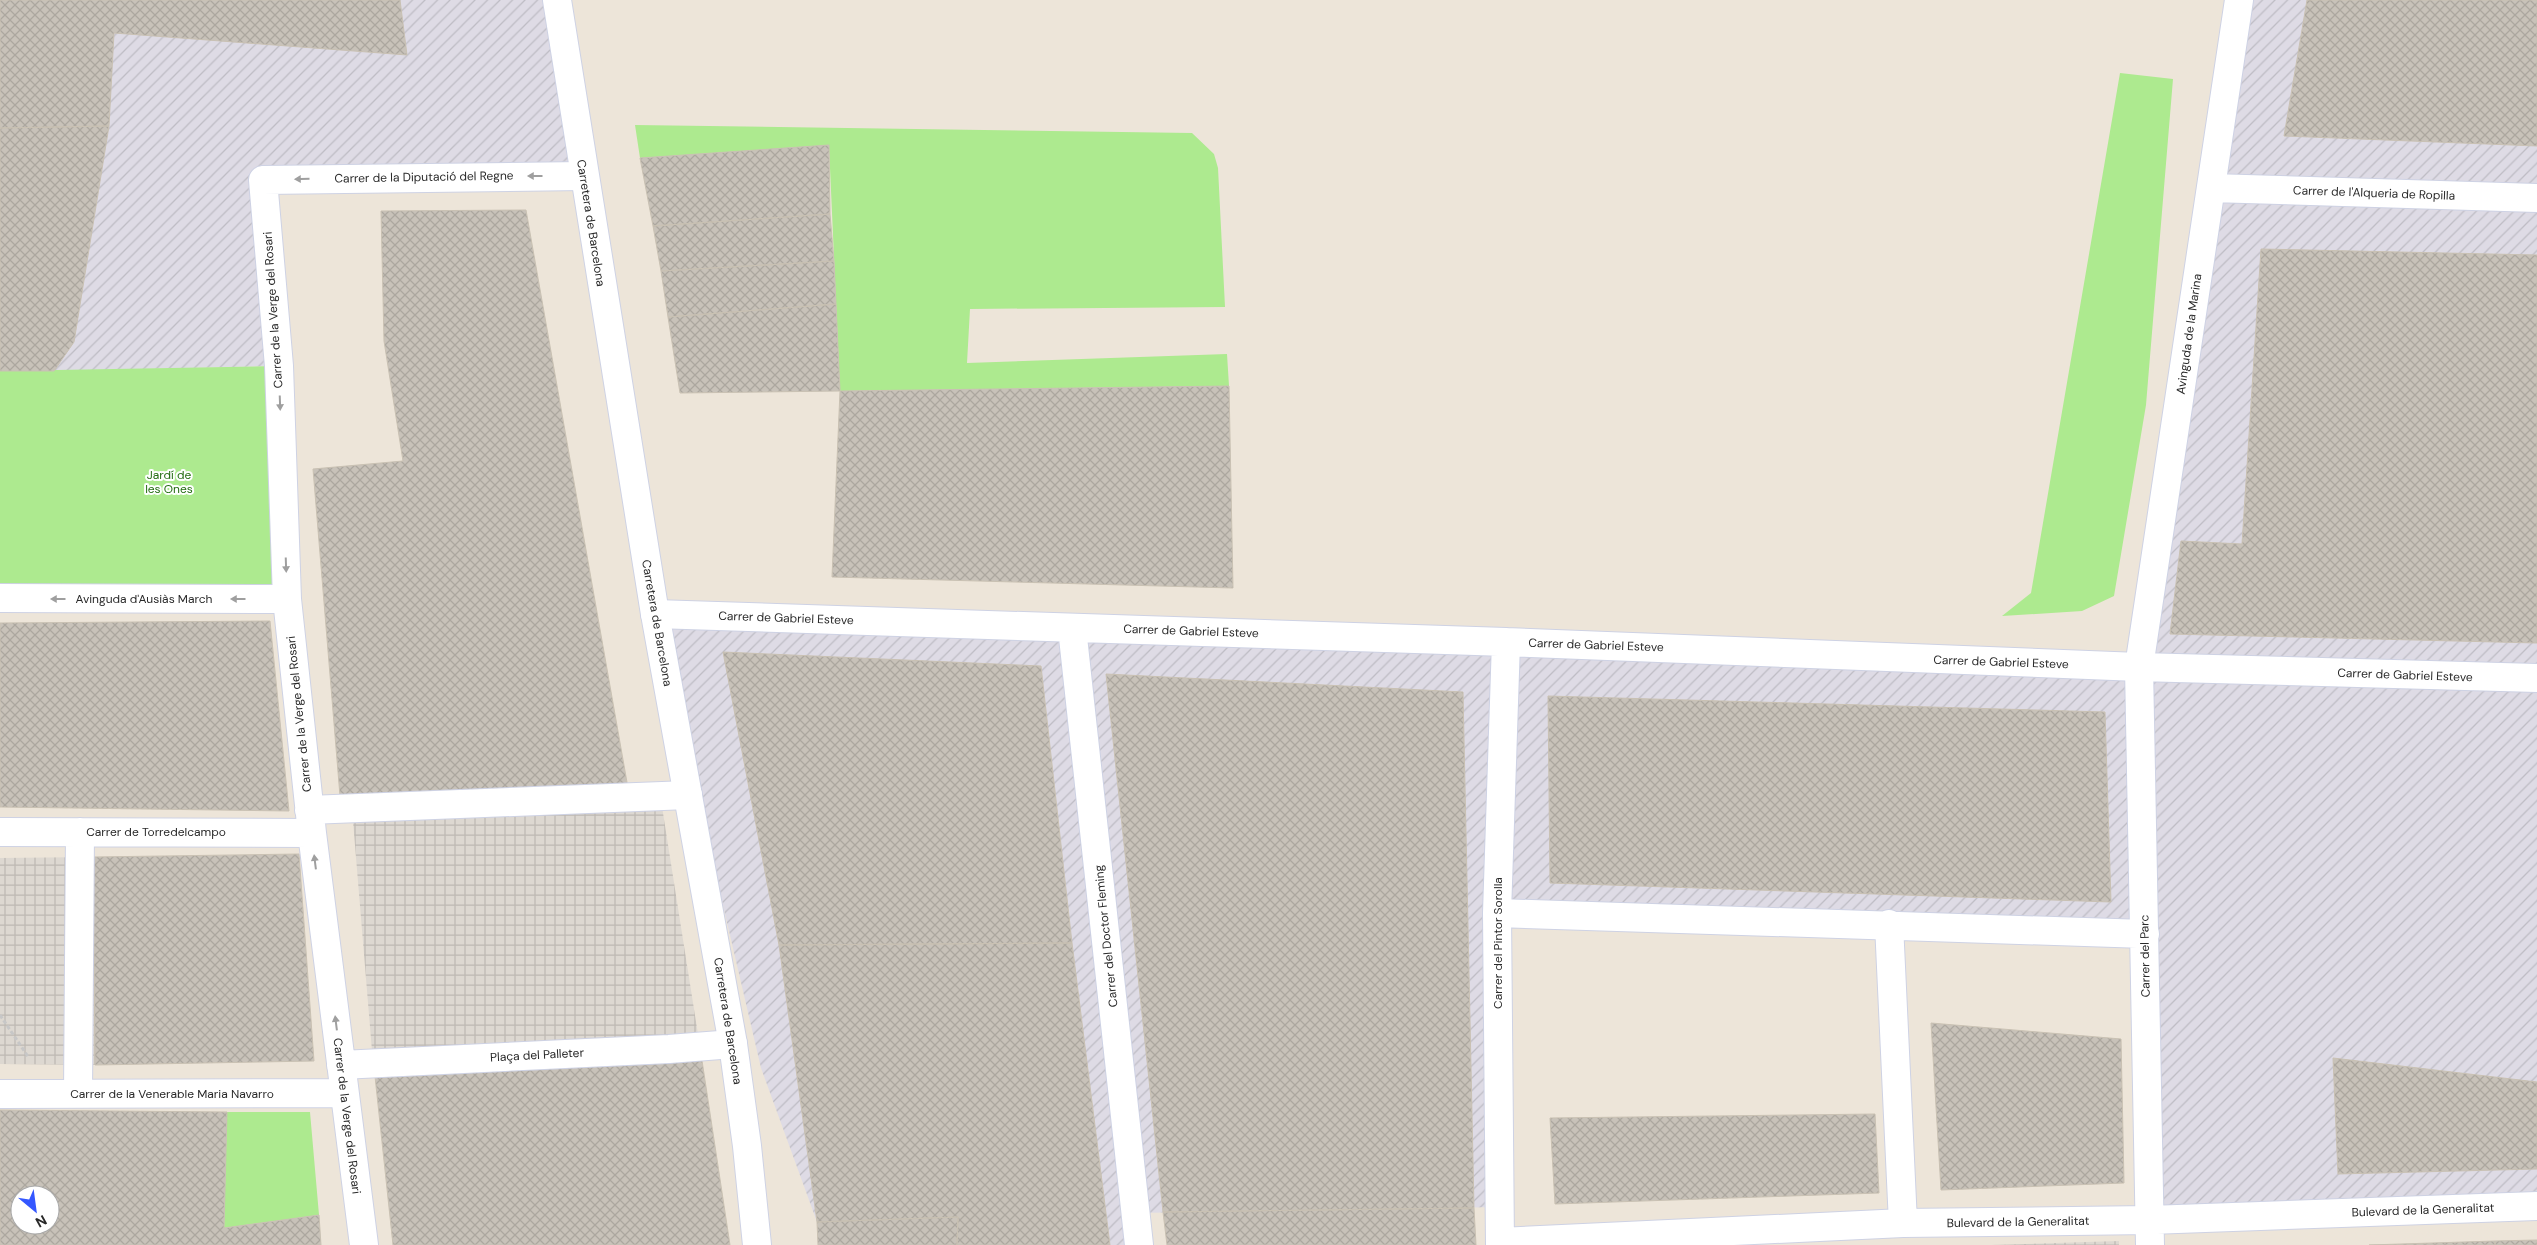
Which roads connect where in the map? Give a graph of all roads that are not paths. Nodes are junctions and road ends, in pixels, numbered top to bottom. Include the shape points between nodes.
1 (557, 0) edge
2 (2239, 0) edge
3 (584, 176) junction
4 (264, 180) joint
5 (2211, 188) junction
6 (2537, 198) edge
7 (0, 598) edge
8 (287, 599) junction
9 (655, 614) junction
10 (1072, 628) junction
11 (1506, 642) junction
12 (2139, 667) junction
13 (2537, 678) edge
14 (688, 795) junction
15 (310, 822) junction
16 (0, 832) edge
17 (80, 832) junction
18 (1497, 913) junction
19 (1889, 924) junction
20 (2145, 934) junction
21 (732, 1044) junction
22 (341, 1065) junction
23 (344, 1093) junction
24 (0, 1094) edge
25 (66, 1094) junction
26 (2537, 1206) edge
27 (1903, 1223) junction
28 (2150, 1232) edge
29 (1500, 1243) edge
30 (364, 1245) edge
31 (756, 1245) edge
32 (1139, 1245) edge

1 - 3 street, Carretera de Barcelona
2 - 5 street, Avinguda de la Marina
3 -> 4 street, Carrer de la Diputació del Regne
3 - 9 street, Carretera de Barcelona
4 -> 8 street, Carrer de la Verge del Rosari via 279,366
5 - 6 street, Carrer de l'Alqueria de Ropilla
5 - 12 street, Avinguda de la Marina
8 -> 7 street, Avinguda d'Ausiàs March
8 - 15 street, Carrer de la Verge del Rosari
9 - 10 street, Carrer de Gabriel Esteve
9 - 14 street, Carretera de Barcelona
10 - 11 street, Carrer de Gabriel Esteve
10 - 32 street, Carrer del Doctor Fleming
11 - 12 street, Carrer de Gabriel Esteve
11 - 18 street, Carrer del Pintor Sorolla
12 - 13 street, Carrer de Gabriel Esteve
12 - 20 street, Carrer del Parc
14 - 15 street, Carrer de Torredelcampo
14 - 21 street, Carretera de Barcelona
15 - 17 street, Carrer de Torredelcampo
22 -> 15 street, Carrer de la Verge del Rosari
16 - 17 street, Carrer de Torredelcampo
17 - 25 street
18 - 19 street
18 - 29 street, Carrer del Pintor Sorolla
19 - 20 street
19 - 27 street
20 - 28 street, Carrer del Parc
21 - 22 street, Plaça del Palleter
21 - 31 street, Carretera de Barcelona via 747,1146
22 - 23 street, Carrer de la Verge del Rosari
23 - 25 street, Carrer de la Venerable Maria Navarro
23 - 30 street, Carrer de la Verge del Rosari
24 - 25 street, Carrer de la Venerable Maria Navarro
26 - 28 street, Bulevard de la Generalitat
27 - 28 street, Bulevard de la Generalitat
27 - 29 street, Bulevard de la Generalitat

